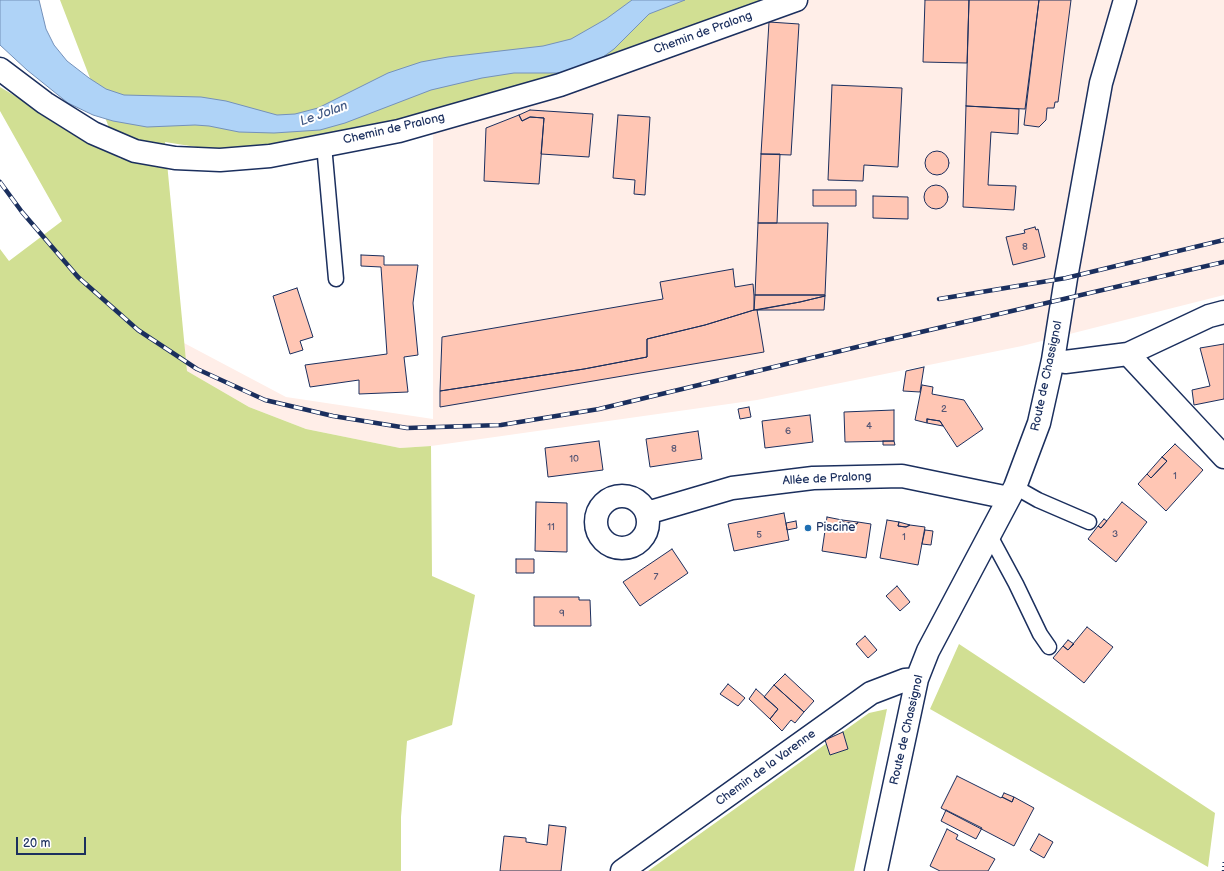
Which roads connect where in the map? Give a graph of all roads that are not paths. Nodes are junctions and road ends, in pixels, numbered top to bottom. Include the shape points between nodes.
1 (796, 0) edge
2 (1125, 0) edge
3 (0, 68) edge
4 (324, 145) junction
5 (336, 279) dead end
6 (1224, 312) edge
7 (1128, 354) junction
8 (1053, 360) junction
9 (1224, 457) edge
10 (1012, 492) junction
11 (647, 513) dead end
12 (1090, 522) dead end
13 (989, 534) junction
14 (1050, 647) dead end
15 (917, 679) junction
16 (622, 871) edge
17 (876, 871) edge

1 - 4 street, Chemin de Pralong via 560,85 399,131
2 - 8 street, Route de Chassignol via 1101,83
3 - 4 street, Chemin de Pralong via 45,103 93,133 135,151 175,158 220,160 270,156
4 - 5 lane
6 - 7 street via 1208,316
7 - 8 street via 1065,362
7 - 9 street
8 - 10 street, Route de Chassignol via 1040,423
10 - 11 street, Allée de Pralong via 902,476 813,478 732,488
10 - 12 lane
10 - 13 street, Route de Chassignol
13 - 14 lane via 1040,634
13 - 15 street, Route de Chassignol via 928,652
15 - 16 street, Chemin de la Varenne via 905,680 871,693
15 - 17 street, Route de Chassignol

